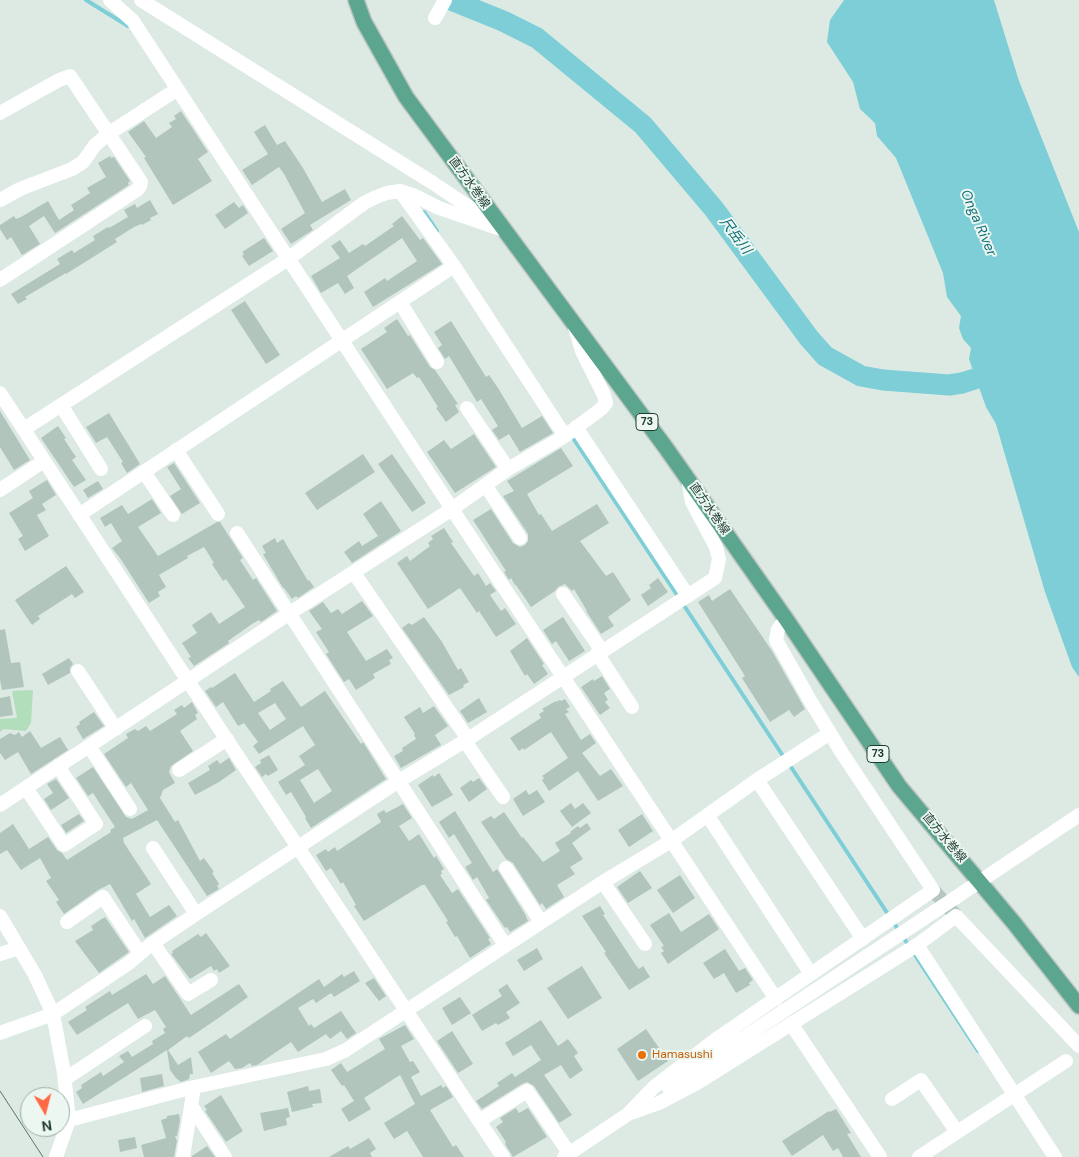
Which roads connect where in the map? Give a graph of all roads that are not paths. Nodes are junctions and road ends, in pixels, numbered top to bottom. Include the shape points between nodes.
1 (110, 0) edge
2 (141, 0) edge
3 (356, 0) edge
4 (446, 0) edge
5 (435, 18) dead end
6 (176, 90) junction
7 (0, 113) edge
8 (108, 134) junction
9 (400, 191) junction
10 (0, 200) edge
11 (503, 230) junction
12 (291, 257) junction
13 (454, 266) junction
14 (0, 280) edge
15 (400, 302) junction
16 (573, 320) junction
17 (345, 339) junction
18 (437, 362) dead end
19 (0, 393) edge
20 (61, 405) junction
21 (467, 408) dead end
22 (24, 429) junction
23 (570, 432) junction
24 (176, 450) junction
25 (44, 461) junction
26 (101, 469) dead end
27 (508, 469) junction
28 (144, 472) junction
29 (688, 479) junction
30 (486, 486) junction
31 (0, 490) edge
32 (455, 507) junction
33 (218, 514) dead end
34 (79, 515) junction
35 (173, 515) dead end
36 (236, 533) dead end
37 (520, 538) dead end
38 (354, 573) junction
39 (563, 594) dead end
40 (683, 598) junction
41 (290, 613) junction
42 (786, 619) junction
43 (600, 652) junction
44 (78, 671) dead end
45 (567, 675) junction
46 (188, 681) junction
47 (632, 707) dead end
48 (116, 729) junction
49 (830, 732) junction
50 (227, 739) junction
51 (466, 740) junction
52 (89, 746) junction
53 (58, 766) junction
54 (179, 770) dead end
55 (757, 780) junction
56 (399, 781) junction
57 (26, 788) junction
58 (503, 797) dead end
59 (0, 805) edge
60 (130, 810) dead end
61 (1079, 815) edge
62 (708, 816) junction
63 (675, 838) junction
64 (299, 847) junction
65 (153, 848) dead end
66 (506, 868) dead end
67 (986, 878) junction
68 (602, 882) junction
69 (196, 914) junction
70 (0, 916) edge
71 (68, 922) dead end
72 (541, 922) junction
73 (862, 939) junction
74 (153, 943) junction
75 (645, 944) dead end
76 (505, 946) junction
77 (19, 948) junction
78 (913, 948) junction
79 (140, 953) junction
80 (0, 954) edge
81 (811, 974) junction
82 (211, 980) dead end
83 (780, 996) junction
84 (1079, 1006) edge
85 (406, 1010) junction
86 (53, 1014) junction
87 (796, 1022) junction
88 (145, 1026) dead end
89 (0, 1033) edge
90 (1079, 1046) edge
91 (1066, 1061) dead end
92 (65, 1080) junction
93 (66, 1087) edge
94 (194, 1087) junction
95 (1011, 1097) junction
96 (892, 1099) dead end
97 (192, 1107) junction
98 (627, 1114) junction
99 (70, 1119) edge
100 (479, 1121) junction
101 (956, 1132) junction
102 (62, 1137) edge
103 (566, 1155) edge
104 (56, 1157) edge
105 (183, 1157) edge
106 (225, 1157) edge
107 (503, 1157) edge
108 (880, 1157) edge
109 (919, 1157) edge
110 (1055, 1157) edge

1 - 6 street via 133,21
2 - 11 street
3 - 11 main road, 直方水巻線 / 73 via 364,22 406,97
4 - 5 street
6 - 8 street
6 - 12 street
7 - 8 street via 70,76
8 - 10 street via 83,162 72,169
8 - 14 street via 138,177 140,186
9 - 11 street
9 - 12 street via 387,192 364,203
9 - 13 street
11 - 16 main road, 直方水巻線 / 73
12 - 17 street
12 - 20 street
13 - 15 street
13 - 23 street
15 - 17 street
15 - 18 street
16 - 23 street via 582,351 606,403
16 - 29 main road, 直方水巻線 / 73
17 - 24 street
17 - 32 street
19 - 22 street
20 - 22 street
20 - 26 street
21 - 27 street
22 - 25 street
23 - 27 street
23 - 40 street
24 - 28 street
24 - 33 street
25 - 31 street
25 - 34 street
27 - 30 street
28 - 34 street
28 - 35 street
29 - 40 street via 692,502 719,559 714,578
29 - 42 main road, 直方水巻線 / 73
30 - 32 street
30 - 37 street
32 - 38 street
32 - 45 street
34 - 46 street
36 - 41 street
38 - 41 street
38 - 51 street
39 - 43 street
40 - 43 street
41 - 46 street
41 - 56 street
42 - 49 street via 778,629 776,640
42 - 67 main road, 直方水巻線 / 73 via 899,786
43 - 45 street
43 - 47 street
44 - 48 street
45 - 51 street
45 - 63 street
46 - 48 street
46 - 50 street
48 - 52 street
49 - 55 street
49 - 73 street via 933,890
50 - 54 street
50 - 64 street
51 - 56 street
51 - 58 street
52 - 53 street
52 - 60 street
53 - 57 street
53 - 57 street via 96,824 88,830 64,845
55 - 62 street
55 - 73 street
56 - 64 street
56 - 76 street
57 - 59 street
61 - 67 street
62 - 63 street
62 - 81 street
63 - 68 street
63 - 83 street
64 - 69 street
64 - 85 street
65 - 69 street
66 - 72 street
67 - 84 main road, 直方水巻線 / 73 via 1014,922
67 - 98 street, bridge
68 - 72 street
68 - 75 street
69 - 74 street
70 - 77 street
71 - 79 street via 102,898
72 - 76 street
73 - 81 street
74 - 79 street
74 - 82 street via 188,994
76 - 85 street
77 - 80 street
77 - 86 street
78 - 87 street
78 - 90 street via 956,916
78 - 95 street
79 - 86 street
81 - 83 street
83 - 98 street via 654,1087
85 - 94 street via 346,1050 326,1059
85 - 100 street
86 - 89 street
86 - 92 street
87 - 98 street via 697,1083
87 - 108 street
88 - 92 street
91 - 95 street
92 - 93 street
94 - 97 street
94 - 99 street
95 - 101 street
95 - 110 street
96 - 101 street via 920,1080
97 - 105 street
97 - 106 street
98 - 103 street
100 - 103 street via 527,1091
100 - 107 street
101 - 109 street
102 - 104 street

